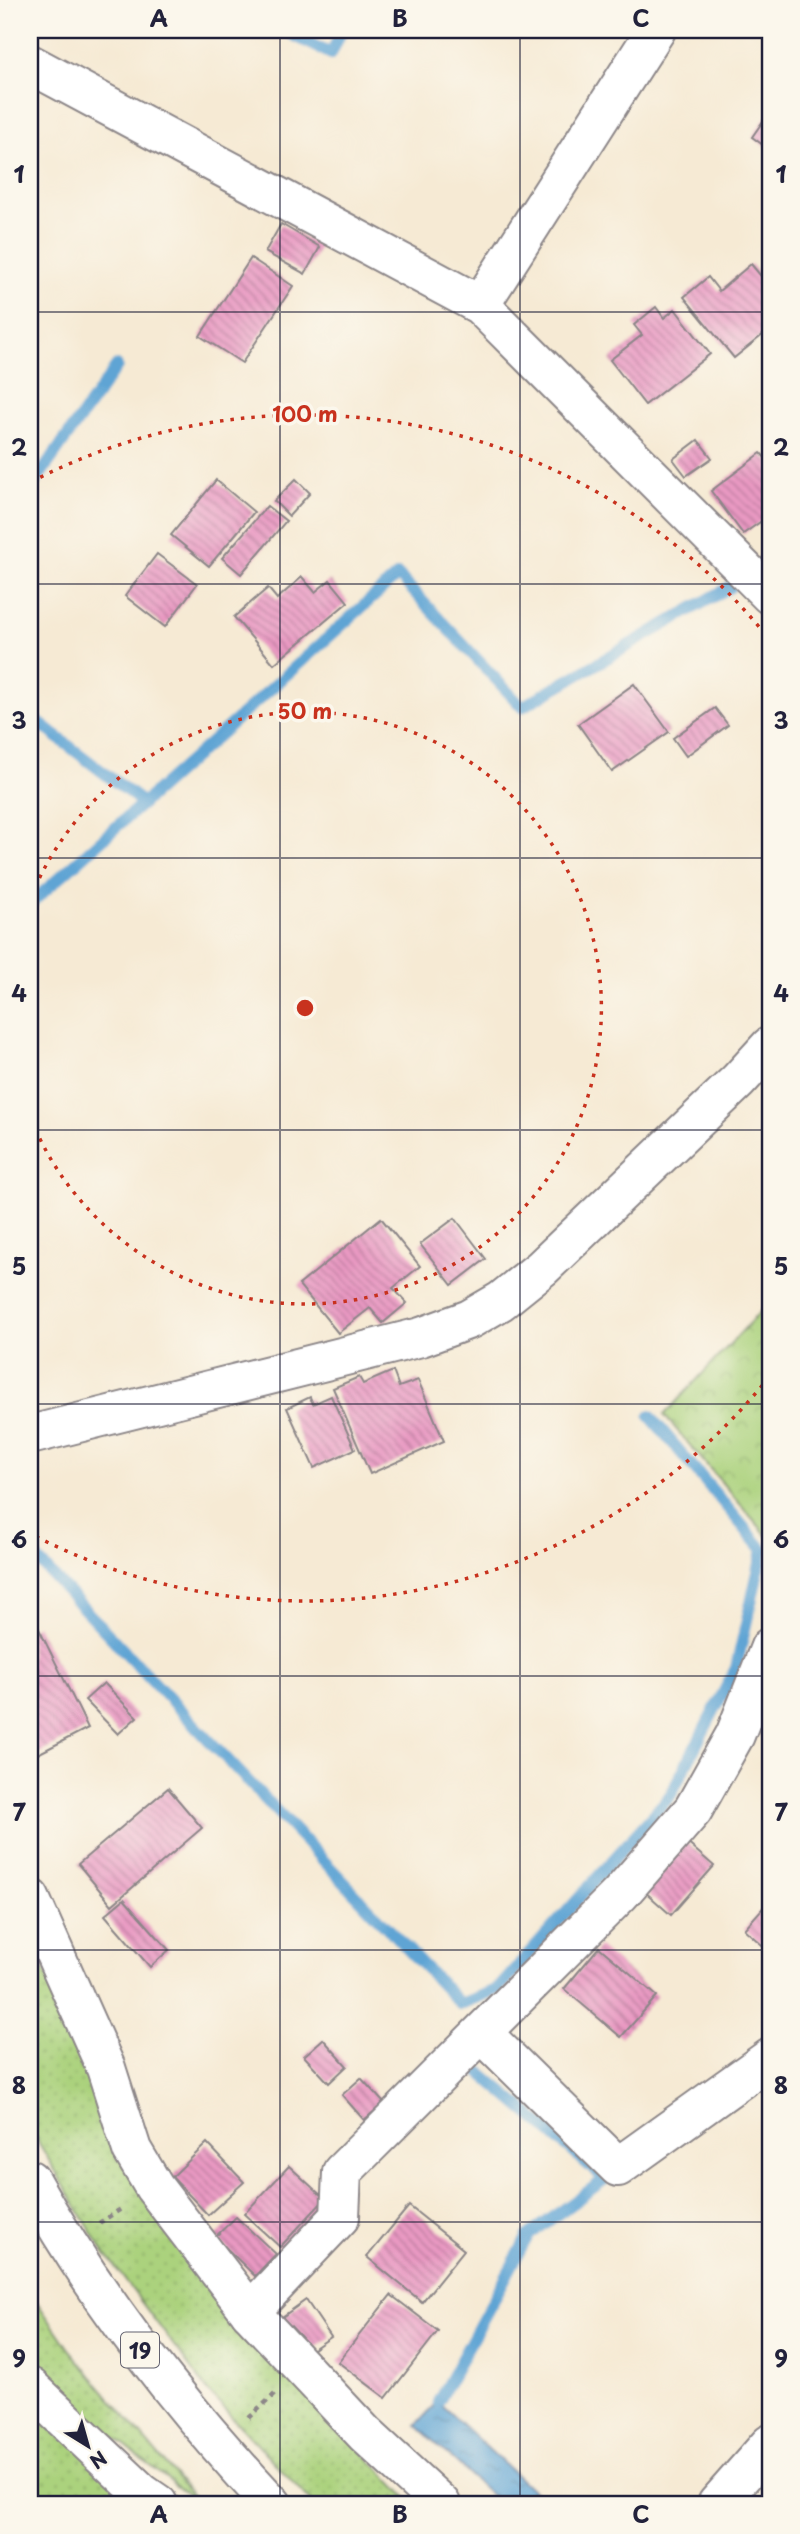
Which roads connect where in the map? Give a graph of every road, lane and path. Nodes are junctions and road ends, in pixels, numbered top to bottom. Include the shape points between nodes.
1 (656, 30) edge
2 (30, 64) edge
3 (480, 305) junction
4 (770, 595) edge
5 (770, 1046) edge
6 (30, 1435) edge
7 (770, 1647) edge
8 (30, 1898) edge
9 (482, 2033) junction
10 (770, 2058) edge
11 (30, 2180) edge
12 (154, 2187) junction
13 (66, 2245) junction
14 (250, 2312) junction
15 (302, 2369) junction
16 (30, 2386) edge
17 (770, 2444) edge
18 (218, 2446) junction
19 (158, 2504) edge
20 (272, 2504) edge
21 (440, 2504) edge
22 (717, 2504) edge

1 - 3 street
2 - 3 street
3 - 4 street
5 - 6 street via 542,1268 502,1301 470,1319 421,1337
7 - 9 street via 735,1735 693,1810 620,1894
8 - 12 street via 106,2068 132,2150
9 - 10 street via 618,2167
9 - 14 street via 342,2172 340,2217
11 - 13 street, 19
12 - 13 path
12 - 14 street
13 - 18 street, 19 via 153,2368
14 - 15 street
15 - 18 path
15 - 21 street
16 - 19 street
17 - 22 street
18 - 20 street, 19

